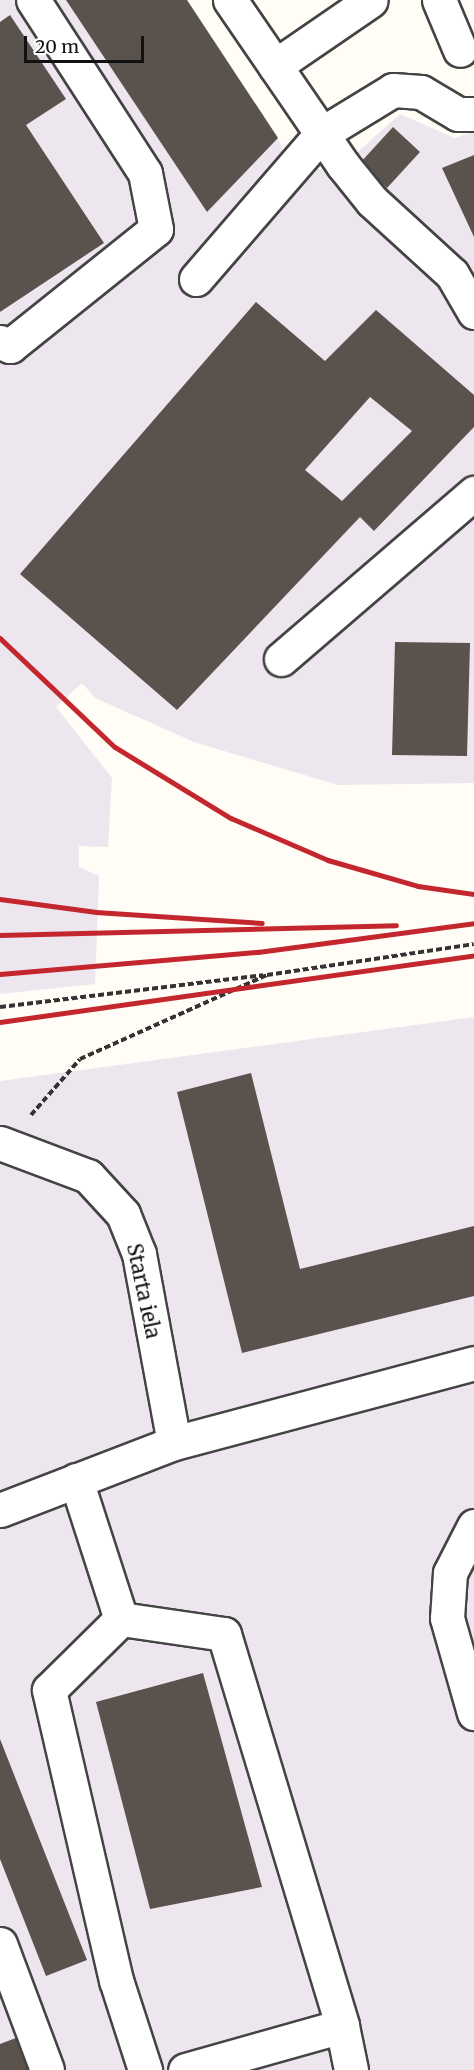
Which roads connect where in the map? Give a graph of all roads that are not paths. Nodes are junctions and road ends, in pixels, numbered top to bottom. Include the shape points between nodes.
1 (33, 0) edge
2 (230, 0) edge
3 (371, 0) edge
4 (439, 0) edge
5 (460, 51) dead end
6 (275, 66) junction
7 (474, 114) edge
8 (321, 134) junction
9 (196, 279) dead end
10 (474, 312) edge
11 (0, 342) edge
12 (474, 493) edge
13 (281, 659) dead end
14 (3, 1143) edge
15 (474, 1363) edge
16 (174, 1443) junction
17 (76, 1480) junction
18 (0, 1510) edge
19 (474, 1526) edge
20 (121, 1619) junction
21 (474, 1713) edge
22 (0, 1944) edge
23 (342, 2026) junction
24 (47, 2070) edge
25 (145, 2070) edge
26 (185, 2070) edge
27 (351, 2070) edge

1 - 11 street via 145,173 156,229 10,346
2 - 6 street
3 - 6 street
4 - 5 street
6 - 8 street
7 - 8 street via 458,114 421,92 393,90
8 - 9 street
8 - 10 street via 372,201 452,274
12 - 13 street
14 - 16 street, Starta iela via 88,1176 123,1214 139,1254
15 - 16 street
16 - 17 street
17 - 18 street
17 - 20 street
19 - 21 street via 450,1573 447,1618
20 - 23 street via 225,1634
20 - 25 street via 49,1690 116,1980
22 - 24 street
23 - 26 street
23 - 27 street

